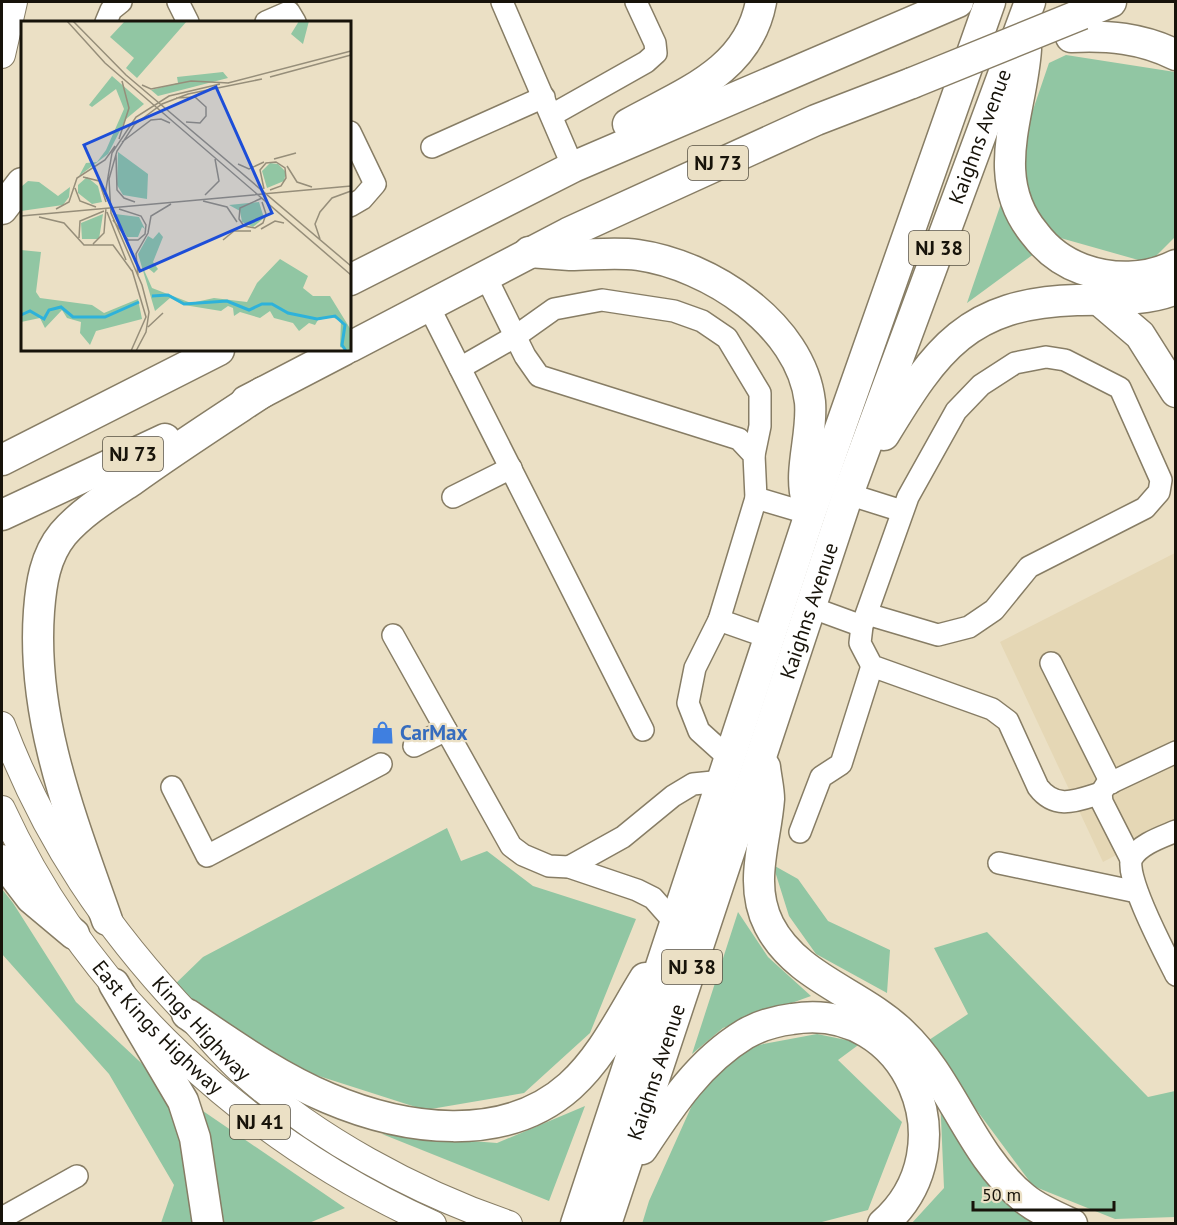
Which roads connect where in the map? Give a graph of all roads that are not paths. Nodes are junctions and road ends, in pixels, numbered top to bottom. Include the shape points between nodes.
1 (14, 2) edge
2 (121, 2) edge
3 (178, 2) edge
4 (502, 2) edge
5 (636, 2) edge
6 (761, 2) edge
7 (1030, 2) edge
8 (1111, 2) edge
9 (945, 8) edge
10 (985, 9) edge
11 (106, 21) edge
12 (188, 21) edge
13 (268, 21) edge
14 (294, 21) edge
15 (1076, 25) junction
16 (2, 55) edge
17 (1176, 55) edge
18 (548, 106) junction
19 (351, 134) edge
20 (432, 147) dead end
21 (573, 166) junction
22 (21, 184) edge
23 (351, 205) edge
24 (2, 208) edge
25 (529, 252) junction
26 (1176, 265) edge
27 (485, 275) junction
28 (351, 279) edge
29 (1176, 289) edge
30 (1099, 300) junction
31 (428, 305) junction
32 (516, 336) junction
33 (351, 346) edge
34 (181, 351) edge
35 (217, 351) edge
36 (342, 351) edge
37 (459, 368) junction
38 (263, 392) junction
39 (1176, 392) edge
40 (94, 414) junction
41 (754, 455) junction
42 (2, 460) edge
43 (511, 468) junction
44 (848, 494) junction
45 (453, 497) dead end
46 (756, 498) junction
47 (902, 511) junction
48 (810, 514) junction
49 (2, 515) edge
50 (810, 607) junction
51 (718, 620) junction
52 (865, 620) junction
53 (393, 635) dead end
54 (770, 638) junction
55 (1051, 663) dead end
56 (872, 666) junction
57 (2, 725) edge
58 (446, 730) junction
59 (643, 730) dead end
60 (414, 746) dead end
61 (1176, 752) edge
62 (763, 754) junction
63 (381, 764) dead end
64 (727, 770) junction
65 (172, 787) dead end
66 (1106, 788) junction
67 (2, 809) edge
68 (1176, 831) edge
69 (800, 832) dead end
70 (1131, 859) junction
71 (2, 860) edge
72 (999, 863) dead end
73 (569, 867) junction
74 (1137, 892) junction
75 (107, 920) junction
76 (674, 928) junction
77 (74, 934) junction
78 (1176, 975) edge
79 (114, 984) junction
80 (187, 1014) junction
81 (77, 1176) dead end
82 (620, 1181) junction
83 (2, 1218) edge
84 (208, 1224) edge
85 (433, 1224) edge
86 (509, 1224) edge
87 (576, 1224) edge
88 (606, 1224) edge
89 (883, 1224) edge
90 (1072, 1224) edge

1 - 16 main road
2 - 11 street via 111,10
3 - 12 street
4 - 18 street
5 - 18 street via 656,43 656,53 646,62
6 - 21 highway via 749,38 721,70 609,134
7 - 26 highway via 1026,57 1009,165 1014,199 1022,215 1052,252 1095,273 1133,276
7 - 44 highway, Kaighns Avenue / NJ 38
8 - 15 highway
9 - 21 highway, NJ 73
10 - 48 highway, Kaighns Avenue / NJ 38
13 - 14 street via 289,12
15 - 17 highway via 1093,36 1131,39
15 - 25 highway, NJ 73, bridge via 1002,47 816,120
18 - 20 street
18 - 21 street
19 - 23 street via 375,184
21 - 28 highway, NJ 73
22 - 24 highway
25 - 27 highway, NJ 73
25 - 48 highway via 618,253 656,259 711,279 762,316 790,349 810,402 802,486
27 - 31 highway, NJ 73
27 - 32 street
29 - 30 highway via 1146,298
30 - 39 highway via 1140,335
30 - 44 highway via 1027,304 975,324 918,381
31 - 33 highway, NJ 73
31 - 37 street
32 - 37 street
32 - 41 street via 539,376 739,439
32 - 41 street via 554,309 602,300 674,311 702,321 727,338 760,393 760,426
34 - 40 highway
35 - 40 highway, NJ 73
36 - 38 highway, NJ 73
37 - 43 street
38 - 49 highway, NJ 73
38 - 75 highway via 87,511 62,536 47,564 40,598 38,651 48,732 61,786
40 - 42 highway, NJ 73
41 - 46 street
43 - 45 street
43 - 59 street
44 - 47 street
44 - 50 highway, Kaighns Avenue / NJ 38
46 - 48 street
46 - 51 street
47 - 52 street
47 - 52 street via 956,411 981,385 1015,363 1047,357 1065,360 1120,388 1161,480 1159,492 1145,508 1029,567 994,610 969,627 938,635
48 - 54 highway, Kaighns Avenue / NJ 38
50 - 52 street
50 - 62 highway, Kaighns Avenue / NJ 38
51 - 54 street
51 - 64 street via 695,668 688,704 699,731
52 - 56 street via 860,643
53 - 58 street
54 - 64 highway, Kaighns Avenue / NJ 38
55 - 66 street
56 - 66 street via 999,714 1008,721 1038,787 1055,800 1066,803
56 - 69 street via 841,764 821,777
57 - 75 main road, Kings Highway / NJ 41 via 59,848
58 - 60 street
58 - 73 street via 512,846 549,866
61 - 66 street
62 - 82 highway, Kaighns Avenue / NJ 38
62 - 90 highway via 769,797 758,879 763,910 777,938 812,972 902,1033 925,1060 1011,1186 1026,1200
63 - 65 street via 207,856
64 - 73 street via 673,796 623,837
64 - 76 highway, Kaighns Avenue / NJ 38
66 - 70 street via 1102,802
67 - 77 main road, East Kings Highway / NJ 41
68 - 70 street via 1146,845
70 - 74 street via 1129,866
71 - 77 highway via 31,898
72 - 74 street
73 - 76 street via 653,898
74 - 78 street
75 - 80 main road, Kings Highway / NJ 41
76 - 80 highway via 604,1046 582,1075 552,1099 513,1118 490,1124 439,1125 353,1108 277,1072
76 - 87 highway, Kaighns Avenue / NJ 38
77 - 79 main road, East Kings Highway / NJ 41
79 - 84 highway via 183,1101 195,1137
79 - 85 main road, East Kings Highway / NJ 41 via 210,1083 266,1126 351,1183
80 - 86 main road, Kings Highway / NJ 41 via 249,1078 350,1150 422,1188
81 - 83 street
82 - 88 highway, Kaighns Avenue / NJ 38
82 - 89 highway via 696,1073 730,1044 747,1032 782,1020 815,1017 864,1031 890,1050 909,1076 921,1104 926,1134 921,1165 909,1194

